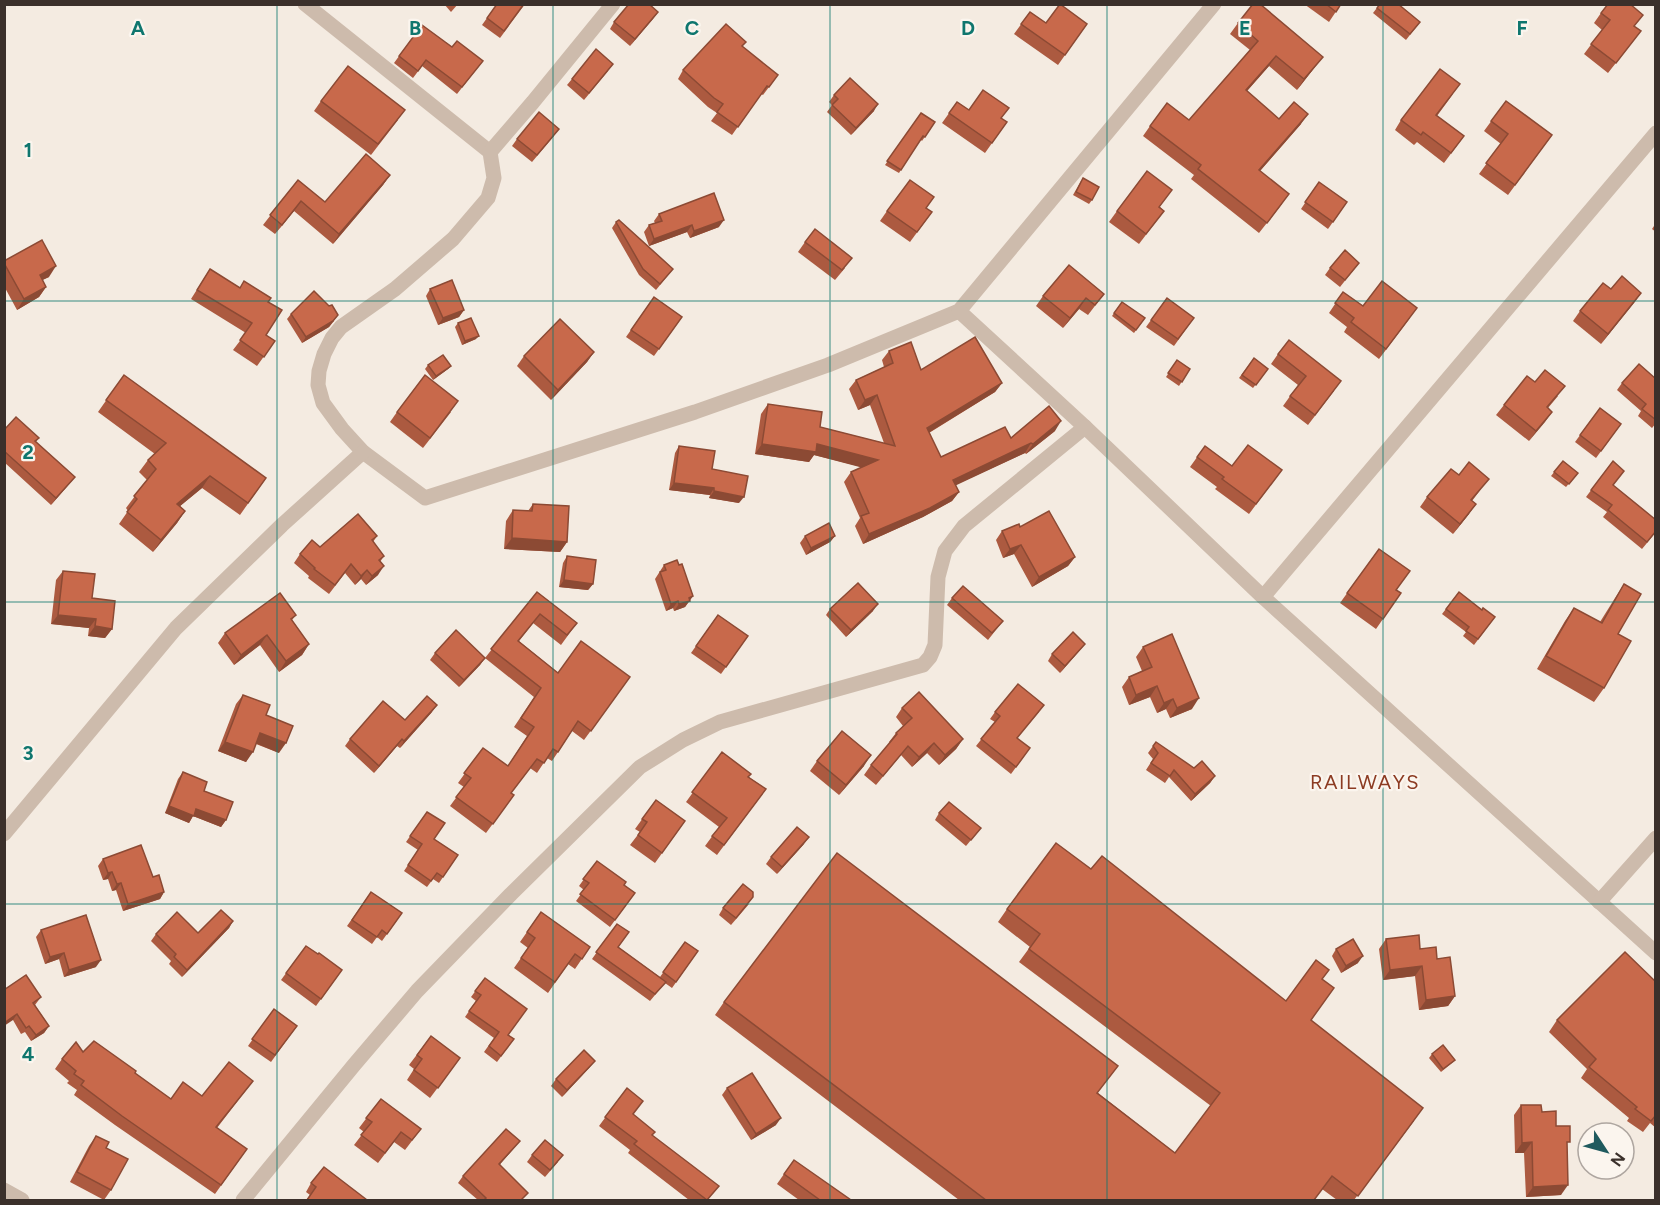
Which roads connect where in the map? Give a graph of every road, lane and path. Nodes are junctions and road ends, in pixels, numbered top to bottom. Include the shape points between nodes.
1 (305, 4) edge
2 (614, 4) edge
3 (1214, 4) edge
4 (1656, 133) edge
5 (490, 152) junction
6 (959, 311) junction
7 (1085, 427) junction
8 (363, 452) junction
9 (1263, 597) junction
10 (4, 834) edge
11 (1656, 838) edge
12 (1599, 902) junction
13 (1656, 953) edge
14 (4, 1190) edge
15 (22, 1200) edge
16 (243, 1200) edge

1 - 5 street
2 - 5 street
3 - 6 street
4 - 9 street
5 - 8 street via 494,178 488,198 453,239 395,289 341,327 324,354 318,385 323,403
6 - 7 street
6 - 8 street via 817,369 695,412 425,498
7 - 9 street
7 - 16 street via 964,526 945,552 938,577 936,645 923,665 720,722 640,767 417,991
8 - 10 street via 176,628
9 - 12 street
11 - 12 street
12 - 13 street
14 - 15 street

